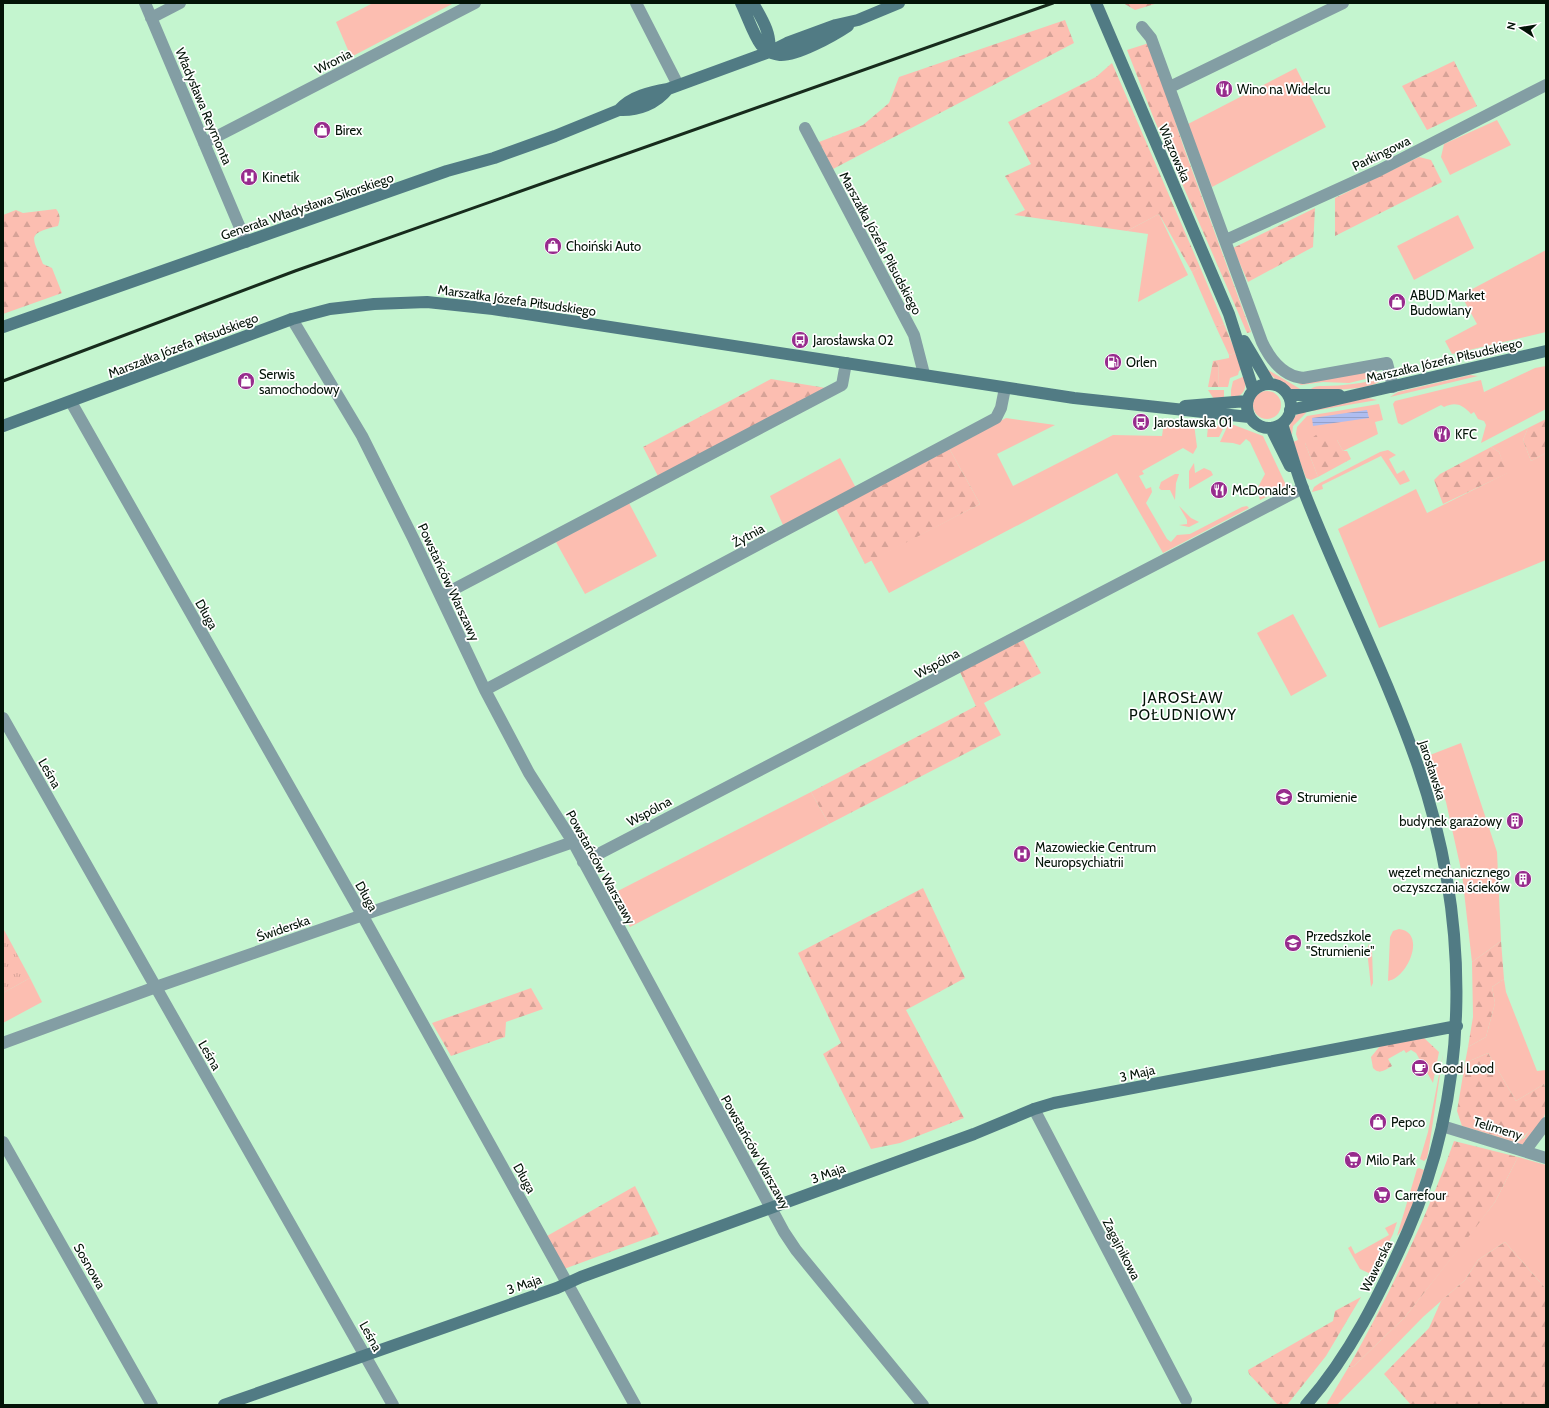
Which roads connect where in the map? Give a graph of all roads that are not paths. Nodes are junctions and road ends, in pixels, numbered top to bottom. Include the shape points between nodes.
1 (145, 3) edge
2 (180, 3) edge
3 (475, 3) edge
4 (636, 3) edge
5 (741, 3) edge
6 (753, 3) edge
7 (899, 3) edge
8 (1096, 3) edge
9 (1343, 3) edge
10 (151, 18) junction
11 (1142, 27) dead end
12 (769, 52) junction
13 (1546, 86) edge
14 (673, 87) junction
15 (1170, 87) junction
16 (804, 128) dead end
17 (204, 143) junction
18 (1226, 240) junction
19 (246, 242) junction
20 (1229, 314) junction
21 (292, 319) junction
22 (3, 327) edge
23 (1546, 351) edge
24 (846, 363) junction
25 (924, 374) junction
26 (1269, 384) junction
27 (1393, 387) junction
28 (1005, 388) junction
29 (1253, 389) junction
30 (1288, 395) junction
31 (1347, 396) junction
32 (1247, 401) junction
33 (72, 402) junction
34 (1147, 406) junction
35 (1290, 410) junction
36 (1249, 417) junction
37 (3, 426) edge
38 (1276, 426) junction
39 (1303, 488) junction
40 (441, 596) junction
41 (485, 690) junction
42 (3, 718) edge
43 (573, 842) junction
44 (583, 862) junction
45 (362, 916) junction
46 (156, 987) junction
47 (1457, 1026) junction
48 (3, 1043) edge
49 (1034, 1109) junction
50 (1546, 1123) edge
51 (1442, 1126) junction
52 (3, 1142) edge
53 (1525, 1151) junction
54 (1546, 1158) edge
55 (771, 1208) junction
56 (568, 1283) junction
57 (365, 1354) junction
58 (1186, 1400) dead end
59 (152, 1405) edge
60 (224, 1405) edge
61 (393, 1405) edge
62 (635, 1405) edge
63 (923, 1405) edge
64 (1306, 1405) edge

1 - 10 street, Władysława Reymonta
2 - 10 street
3 - 17 street, Wronia
4 - 14 street
5 - 12 main road via 759,41
6 - 12 main road via 768,32
7 - 12 main road, Generała Władysława Sikorskiego
8 - 20 main road, Wiązowska
9 - 15 street
10 - 17 street, Władysława Reymonta
11 - 15 street via 1151,38
12 - 14 main road, Generała Władysława Sikorskiego
13 - 18 street, Parkingowa via 1378,172
14 - 19 main road, Generała Władysława Sikorskiego via 625,102 619,110 532,145 447,171
15 - 18 street
16 - 25 street, Marszałka Józefa Piłsudskiego via 914,336
17 - 19 street, Władysława Reymonta
18 - 27 street via 1262,342 1269,358 1276,365 1296,378 1303,378 1387,363
19 - 22 main road, Generała Władysława Sikorskiego
20 - 26 main road, Wiązowska
20 - 29 main road, Wiązowska
21 - 24 main road, Marszałka Józefa Piłsudskiego via 347,306 406,302 451,303
21 - 33 main road, Marszałka Józefa Piłsudskiego
21 - 40 street, Powstańców Warszawy via 362,436
23 - 27 main road, Marszałka Józefa Piłsudskiego
24 - 25 main road, Marszałka Józefa Piłsudskiego
24 - 40 street via 842,385
25 - 28 main road, Marszałka Józefa Piłsudskiego
26 - 29 main road
26 - 30 main road via 1276,385
27 - 31 main road, Marszałka Józefa Piłsudskiego
28 - 34 main road, Marszałka Józefa Piłsudskiego
28 - 41 street, Żytnia via 996,418
29 - 32 main road
30 - 31 main road, Marszałka Józefa Piłsudskiego
30 - 35 main road via 1291,402
31 - 35 main road, Marszałka Józefa Piłsudskiego
32 - 34 main road, Marszałka Józefa Piłsudskiego via 1188,406
32 - 36 main road
33 - 37 main road, Marszałka Józefa Piłsudskiego
33 - 45 street, Długa
34 - 36 main road, Marszałka Józefa Piłsudskiego
35 - 38 main road via 1286,419
36 - 38 main road via 1258,426
38 - 39 main road, Jarosławska
39 - 44 street, Wspólna
39 - 47 main road, Jarosławska via 1393,699 1431,809 1443,857 1452,916 1457,980
40 - 41 street, Powstańców Warszawy
41 - 43 street, Powstańców Warszawy via 529,773
42 - 46 street, Leśna
43 - 44 street, Powstańców Warszawy
43 - 45 street, Świderska
44 - 55 street, Powstańców Warszawy
45 - 46 street, Świderska
45 - 56 street, Długa
46 - 48 street, Świderska
46 - 57 street, Leśna
47 - 49 main road, 3 Maja
47 - 51 main road, Jarosławska via 1453,1068
49 - 55 main road, 3 Maja via 974,1134
49 - 58 street, Zagajnikowa
50 - 53 street
51 - 53 street, Telimeny
51 - 64 main road, Wawerska via 1415,1215 1395,1260 1357,1333
52 - 59 street, Sosnowa
53 - 54 street, Telimeny
55 - 56 main road, 3 Maja
55 - 63 street, Powstańców Warszawy via 796,1250
56 - 57 main road, 3 Maja
56 - 62 street, Długa
57 - 60 main road, 3 Maja
57 - 61 street, Leśna

